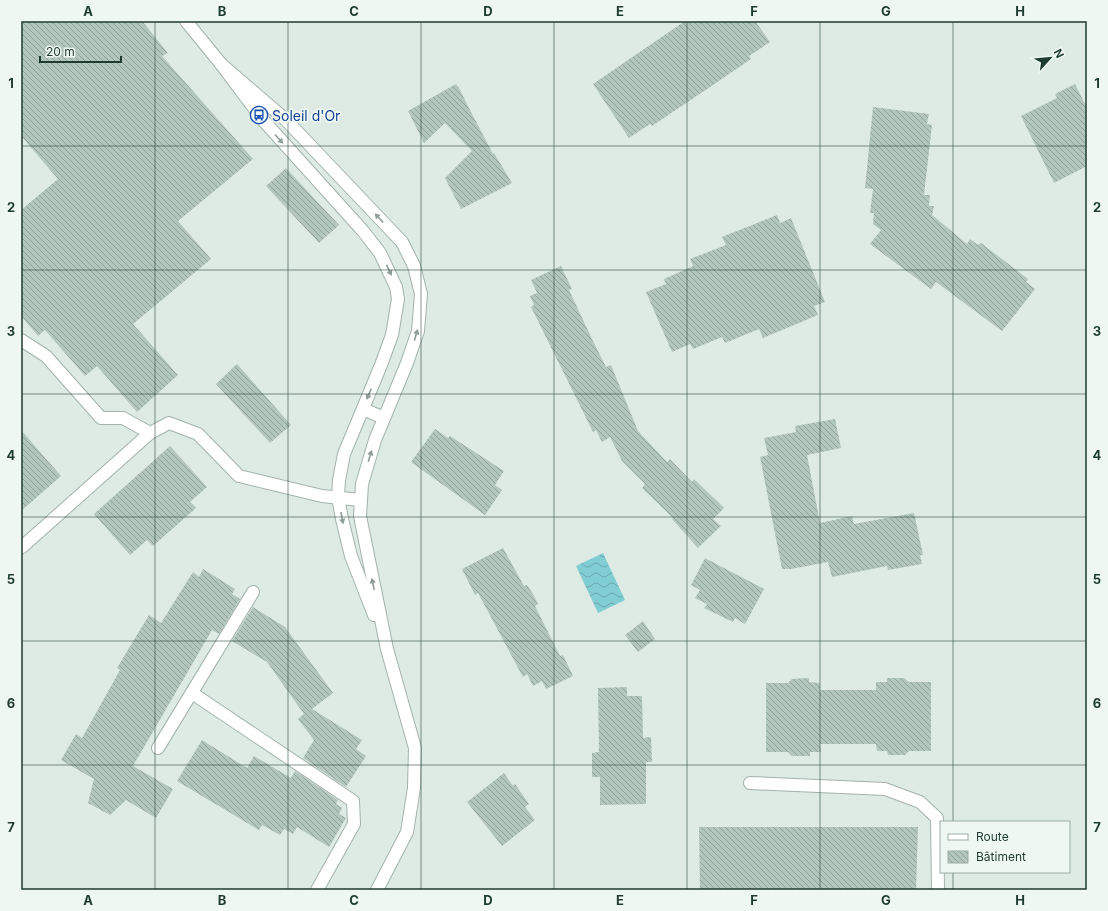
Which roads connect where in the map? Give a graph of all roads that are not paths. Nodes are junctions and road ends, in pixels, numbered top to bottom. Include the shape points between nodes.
1 (186, 21) edge
2 (221, 64) junction
3 (21, 340) edge
4 (363, 409) junction
5 (384, 418) junction
6 (150, 432) junction
7 (338, 497) junction
8 (360, 500) junction
9 (22, 547) edge
10 (253, 592) dead end
11 (387, 649) junction
12 (192, 693) junction
13 (158, 748) dead end
14 (750, 783) dead end
15 (317, 890) edge
16 (377, 890) edge
17 (938, 890) edge

1 - 2 street
2 -> 4 street via 263,120 376,247 391,274 398,299 392,335
5 -> 2 street via 418,331 421,294 414,266 402,242 310,145 274,109
3 - 6 street via 46,356 102,418 123,418
4 - 5 street
4 - 7 street via 344,454
8 -> 5 street via 362,484
6 - 7 street via 169,423 198,434 239,476 322,496
6 - 9 street
7 - 8 street
7 -> 11 street via 351,556
11 -> 8 street via 360,516
10 - 12 street
11 - 16 street via 415,748 414,788 408,832
12 - 13 street
12 - 15 street via 353,801 354,824
14 - 17 street via 885,789 920,802 937,818

